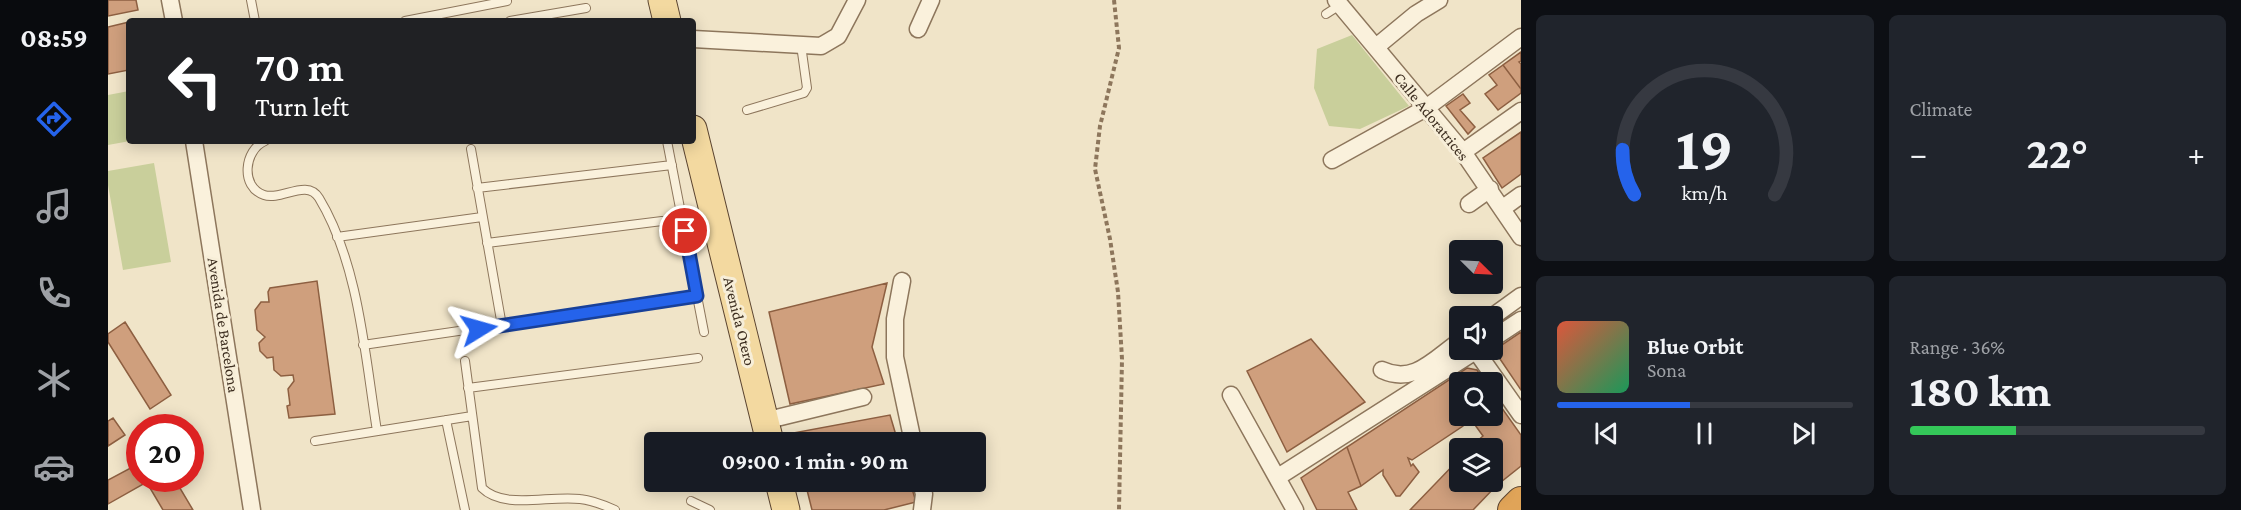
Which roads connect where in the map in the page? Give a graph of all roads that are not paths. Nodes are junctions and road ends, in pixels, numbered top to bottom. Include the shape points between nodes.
1 (170, 0) edge
2 (251, 0) edge
3 (507, 0) edge
4 (856, 0) edge
5 (931, 0) edge
6 (1439, 0) edge
7 (1334, 6) edge
8 (586, 8) dead end
9 (173, 18) edge
10 (254, 18) edge
11 (420, 18) edge
12 (510, 18) edge
13 (528, 18) edge
14 (918, 29) dead end
15 (1521, 37) edge
16 (696, 39) edge
17 (801, 45) junction
18 (1376, 47) junction
19 (1426, 108) junction
20 (747, 110) dead end
21 (1521, 111) edge
22 (696, 141) edge
23 (194, 144) edge
24 (261, 144) edge
25 (668, 144) edge
26 (471, 149) dead end
27 (1463, 152) junction
28 (1332, 160) dead end
29 (672, 165) junction
30 (477, 188) junction
31 (1490, 189) junction
32 (1521, 195) edge
33 (1469, 204) dead end
34 (1503, 208) junction
35 (482, 217) junction
36 (662, 221) dead end
37 (338, 237) junction
38 (1521, 237) edge
39 (487, 243) junction
40 (902, 282) dead end
41 (697, 296) junction
42 (1521, 296) edge
43 (1503, 309) edge
44 (1521, 320) edge
45 (502, 326) junction
46 (1503, 332) edge
47 (704, 333) dead end
48 (363, 345) junction
49 (1449, 349) edge
50 (698, 358) dead end
51 (1460, 360) edge
52 (1483, 360) edge
53 (465, 361) dead end
54 (1382, 369) dead end
55 (468, 388) junction
56 (1231, 395) dead end
57 (863, 397) dead end
58 (1521, 415) edge
59 (472, 416) junction
60 (446, 420) junction
61 (377, 431) junction
62 (767, 432) edge
63 (911, 432) edge
64 (315, 441) dead end
65 (1278, 477) junction
66 (782, 492) edge
67 (924, 492) edge
68 (691, 501) dead end
69 (1521, 502) edge
70 (252, 510) edge
71 (465, 510) edge
72 (615, 510) edge
73 (710, 510) edge
74 (786, 510) edge
75 (922, 510) edge
76 (1295, 510) edge
77 (1513, 510) edge

1 - 9 street
2 - 10 lane
3 - 11 lane
3 - 12 lane
4 - 17 street via 838,36 821,46
5 - 14 street
6 - 18 street
7 - 18 street, Calle Adoratrices
8 - 13 lane
15 - 19 street
16 - 17 street
17 - 20 lane via 807,88 804,93
18 - 19 street, Calle Adoratrices
19 - 27 street, Calle Adoratrices
19 - 28 street
21 - 27 street
22 - 62 main road, Avenida Otero
23 - 70 street, Avenida de Barcelona
24 - 37 lane via 247,163 252,186 270,196 302,190 317,194
25 - 29 lane
26 - 30 lane
27 - 31 street, Calle Adoratrices
29 - 30 lane
29 - 41 lane
30 - 35 lane
31 - 33 street
31 - 34 street, Calle Adoratrices
32 - 34 street
34 - 38 street, Calle Adoratrices
35 - 37 lane
35 - 39 lane
36 - 39 lane
37 - 48 lane via 354,288
39 - 45 lane
40 - 63 street via 895,319 895,357
41 - 45 lane
41 - 47 lane
42 - 43 street
44 - 46 street
45 - 48 lane
48 - 61 lane
49 - 54 street via 1406,376
50 - 55 lane
51 - 65 street
52 - 58 street
53 - 55 lane
55 - 59 lane
56 - 65 street
57 - 62 street
59 - 60 lane
59 - 72 lane via 482,488 495,499 580,499
60 - 61 lane
60 - 71 lane
61 - 64 lane
65 - 76 street
66 - 74 main road
67 - 75 street
68 - 73 lane
69 - 77 highway

